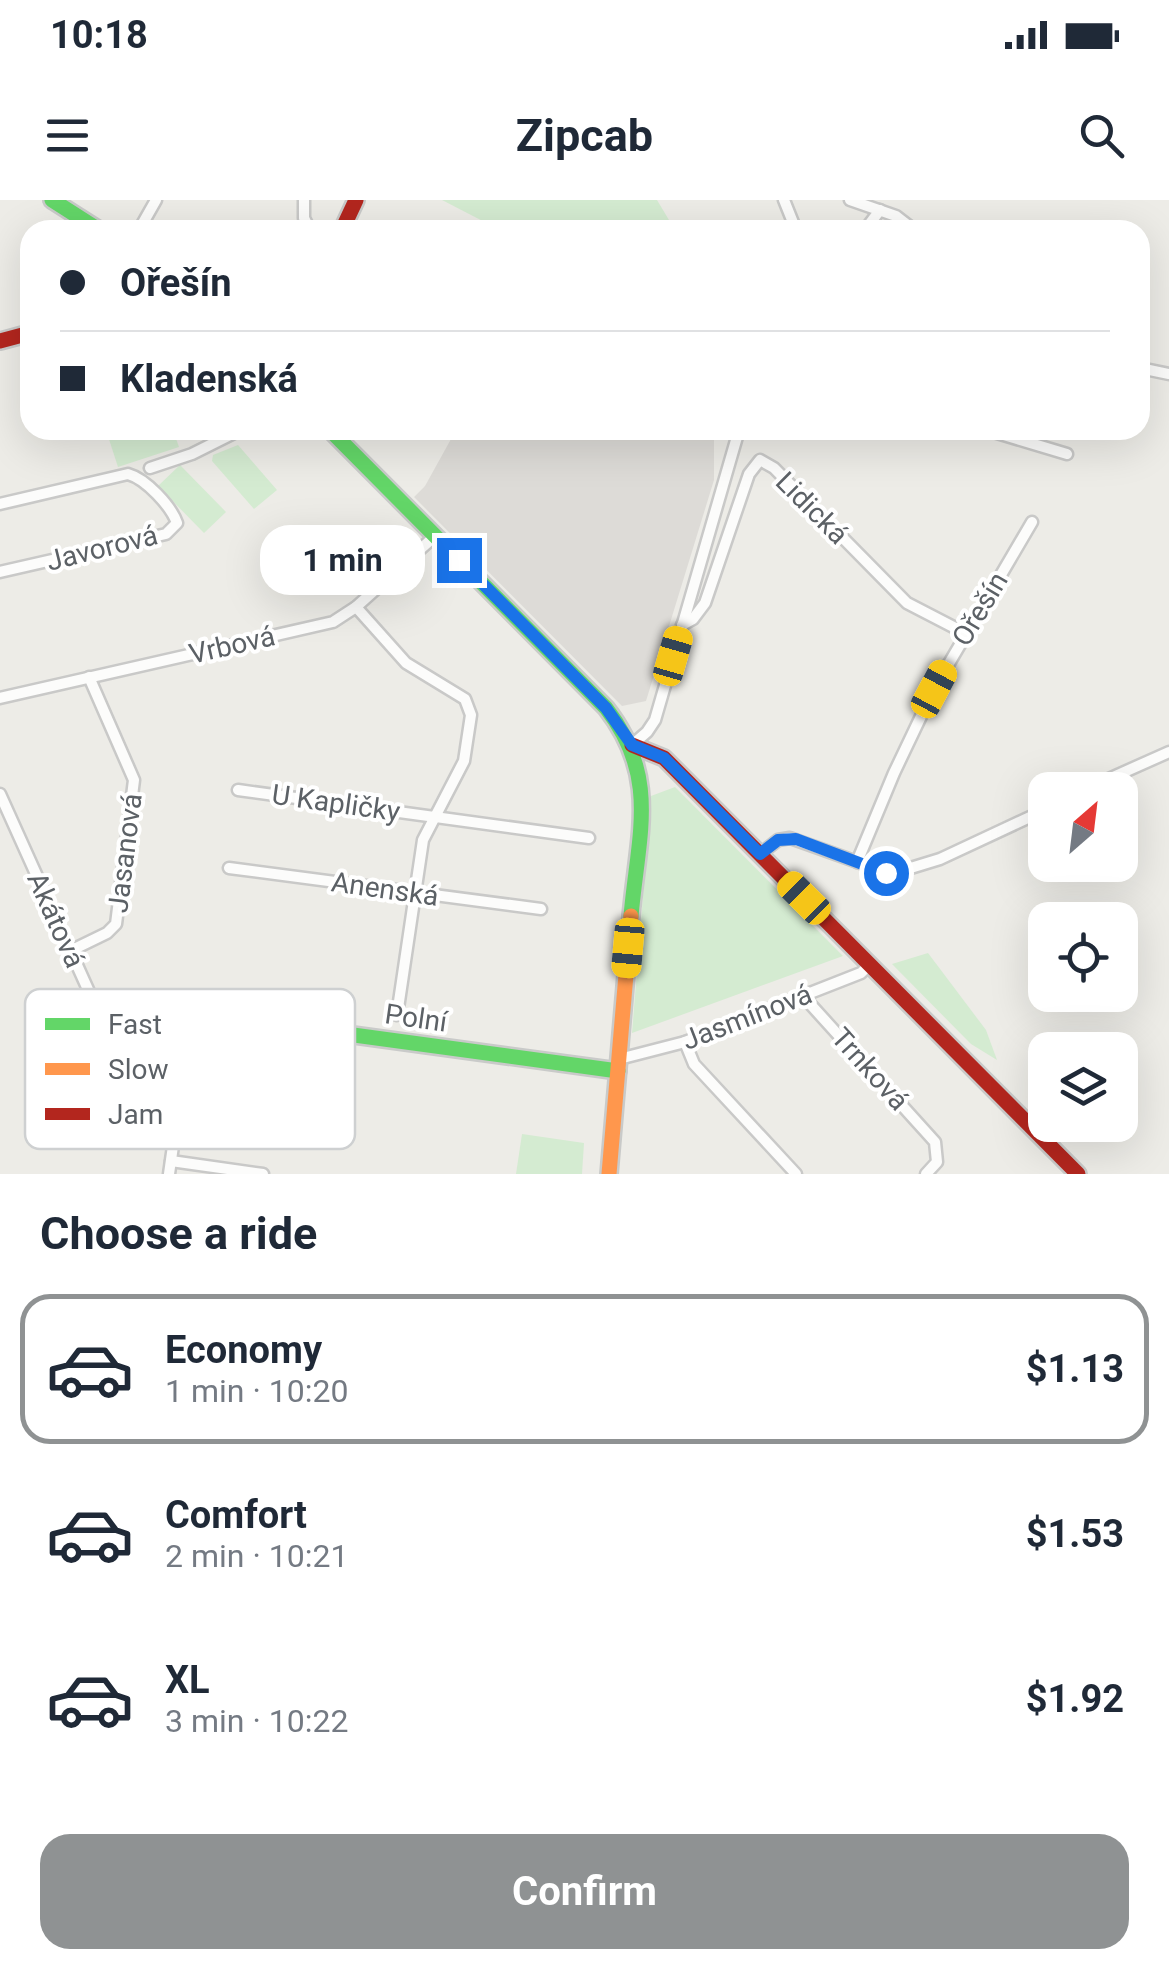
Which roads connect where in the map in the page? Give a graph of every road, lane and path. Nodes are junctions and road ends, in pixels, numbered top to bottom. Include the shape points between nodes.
1 (52, 200) edge
2 (850, 200) edge
3 (880, 210) junction
4 (83, 220) edge
5 (872, 220) edge
6 (902, 220) edge
7 (220, 440) edge
8 (340, 440) edge
9 (736, 440) edge
10 (1021, 440) edge
11 (1068, 454) dead end
12 (150, 468) dead end
13 (0, 504) edge
14 (1032, 522) dead end
15 (435, 536) junction
16 (0, 572) edge
17 (356, 607) junction
18 (682, 625) junction
19 (964, 633) junction
20 (89, 677) junction
21 (0, 698) edge
22 (632, 745) junction
23 (1169, 752) edge
24 (1124, 772) edge
25 (238, 790) dead end
26 (0, 794) edge
27 (434, 816) junction
28 (1028, 817) edge
29 (589, 838) dead end
30 (760, 854) junction
31 (857, 862) junction
32 (229, 868) dead end
33 (414, 892) junction
34 (541, 909) dead end
35 (70, 951) junction
36 (870, 964) junction
37 (87, 989) edge
38 (803, 996) junction
39 (397, 1015) dead end
40 (355, 1033) edge
41 (685, 1042) junction
42 (619, 1065) junction
43 (173, 1149) edge
44 (171, 1161) junction
45 (169, 1174) edge
46 (263, 1174) edge
47 (610, 1174) edge
48 (796, 1174) edge
49 (926, 1174) edge
50 (1078, 1174) edge

1 - 4 street
2 - 3 street
3 - 5 street
3 - 6 street
7 - 12 street
8 - 15 street
9 - 18 street, Lidická
10 - 11 street
13 - 16 street, Javorová via 128,474 177,523 166,534
14 - 19 street, Ořešín
15 - 17 street, Vrbová
15 - 22 street via 606,708
17 - 20 street, Vrbová via 334,622
17 - 27 street, U Kapličky via 406,663 469,703 462,767
18 - 19 street, Lidická via 706,603 749,474 760,460 907,603
18 - 22 street, Lidická via 653,725
19 - 31 street, Ořešín
20 - 21 street, Vrbová
20 - 35 street, Jasanová via 134,784 116,924
22 - 30 street via 664,758
22 - 42 street via 642,791
23 - 24 street
25 - 27 street, U Kapličky
26 - 35 street, Akátová
27 - 29 street, U Kapličky
27 - 33 street, U Kapličky
28 - 31 street via 906,871 891,874
30 - 31 street via 790,838
30 - 36 street
32 - 33 street, Anenská
33 - 34 street, Anenská
33 - 39 street, U Kapličky
35 - 37 street, Akátová
36 - 38 street, Jasmínová
36 - 50 street
38 - 41 street, Jasmínová
38 - 49 street, Trnková via 936,1142 937,1162
40 - 42 street, Polní
41 - 42 street, Jasmínová
41 - 48 street via 694,1064
42 - 47 street
43 - 44 street
44 - 45 street
44 - 46 street

